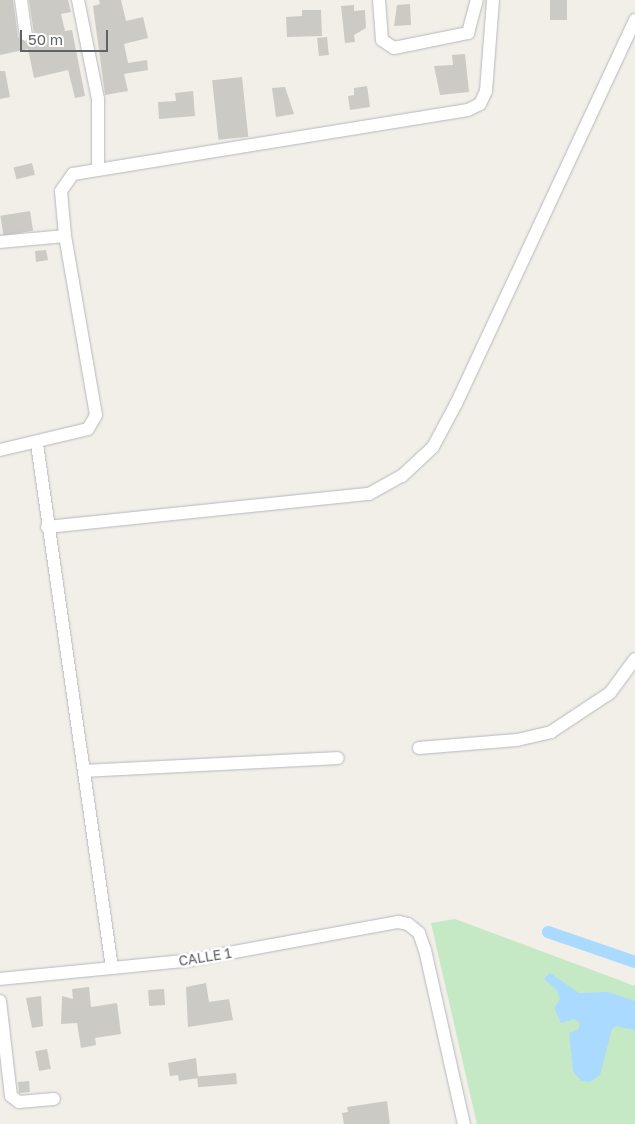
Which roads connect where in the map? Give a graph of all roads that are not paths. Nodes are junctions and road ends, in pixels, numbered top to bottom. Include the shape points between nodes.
1 (21, 0) edge
2 (78, 0) edge
3 (379, 0) edge
4 (477, 0) edge
5 (493, 0) edge
6 (635, 20) edge
7 (26, 35) dead end
8 (98, 169) junction
9 (65, 236) junction
10 (0, 242) edge
11 (37, 444) junction
12 (0, 450) edge
13 (47, 527) junction
14 (635, 659) edge
15 (419, 748) dead end
16 (338, 758) dead end
17 (84, 771) junction
18 (112, 968) junction
19 (0, 980) edge
20 (0, 1000) edge
21 (54, 1099) dead end
22 (464, 1124) edge

1 - 7 street
2 - 8 street via 98,99
3 - 4 street via 382,40 386,47 394,48 468,33
5 - 8 street via 486,91 480,104 468,110
6 - 13 street via 456,404 434,447 402,476 369,494
8 - 9 street via 73,174 65,182 61,191
9 - 10 street
9 - 11 street via 96,415 88,429
11 - 12 street
11 - 13 street
13 - 17 street
14 - 15 street via 610,693 551,732 517,740
16 - 17 street
17 - 18 street
18 - 19 street, CALLE 1
18 - 22 street, CALLE 1 via 185,961 398,922 408,924 419,933 425,950
20 - 21 street via 11,1096 19,1102

